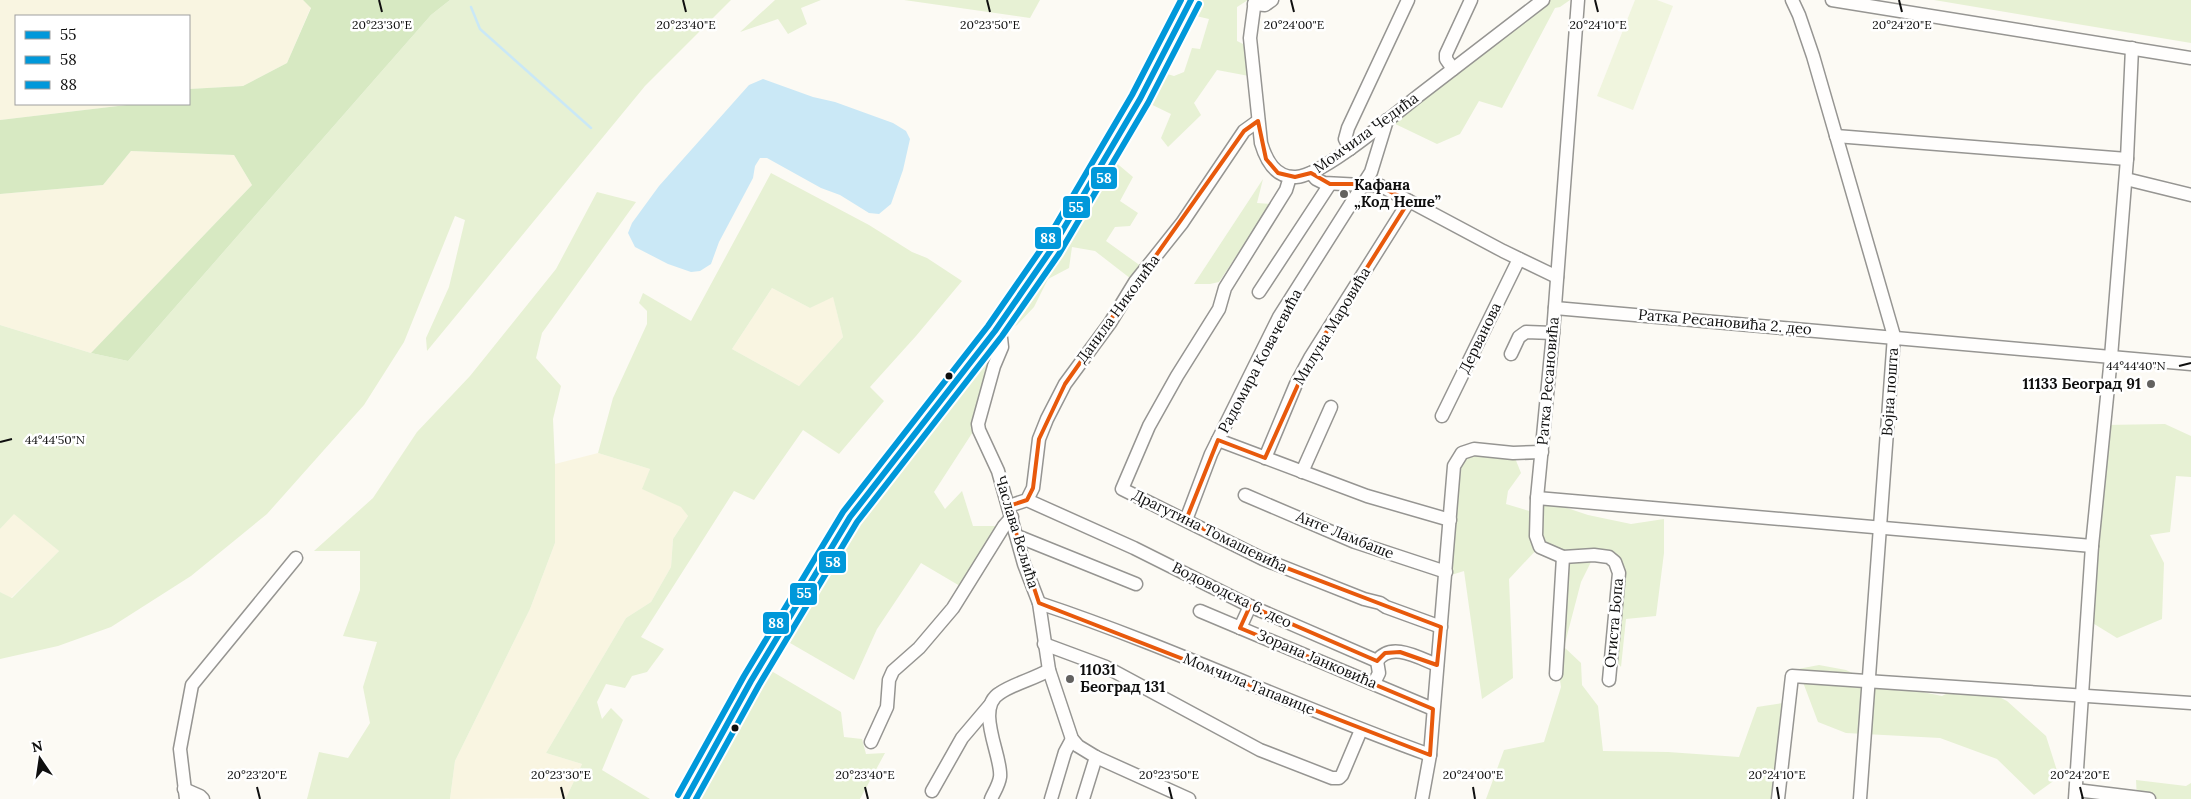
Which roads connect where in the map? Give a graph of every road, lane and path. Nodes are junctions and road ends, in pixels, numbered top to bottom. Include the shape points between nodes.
1 (1191, 0) edge
2 (1272, 0) edge
3 (1408, 0) edge
4 (1472, 0) edge
5 (1543, 0) edge
6 (1578, 0) edge
7 (1792, 0) edge
8 (1832, 0) edge
9 (1254, 2) edge
10 (2132, 48) junction
11 (2191, 58) edge
12 (1453, 69) junction
13 (1387, 120) junction
14 (1258, 121) junction
15 (1836, 136) junction
16 (1350, 148) junction
17 (2128, 159) junction
18 (1311, 173) junction
19 (1290, 177) junction
20 (2126, 179) junction
21 (1330, 184) junction
22 (1362, 184) junction
23 (2191, 195) edge
24 (1409, 201) junction
25 (1519, 259) junction
26 (1557, 277) junction
27 (1259, 292) dead end
28 (1555, 308) junction
29 (995, 331) junction
30 (1553, 333) junction
31 (1894, 336) junction
32 (1512, 354) dead end
33 (2111, 357) junction
34 (2191, 364) edge
35 (1331, 407) dead end
36 (1442, 416) dead end
37 (1218, 440) junction
38 (1542, 452) junction
39 (1265, 458) junction
40 (1302, 472) junction
41 (1245, 495) dead end
42 (1537, 498) junction
43 (1027, 500) junction
44 (1011, 512) junction
45 (1186, 520) junction
46 (1450, 520) junction
47 (1881, 528) junction
48 (1017, 536) junction
49 (2092, 546) junction
50 (1563, 557) junction
51 (296, 558) dead end
52 (1446, 572) junction
53 (1136, 584) dead end
54 (1039, 603) junction
55 (1250, 606) junction
56 (1200, 611) dead end
57 (1440, 627) junction
58 (1240, 628) junction
59 (1044, 644) junction
60 (1377, 661) junction
61 (1437, 666) junction
62 (1049, 670) junction
63 (1556, 674) dead end
64 (1609, 680) dead end
65 (1869, 682) junction
66 (1374, 683) junction
67 (2082, 696) junction
68 (2191, 703) edge
69 (990, 705) junction
70 (1433, 709) junction
71 (1361, 730) junction
72 (1072, 739) junction
73 (871, 742) dead end
74 (1430, 755) junction
75 (1096, 757) junction
76 (932, 791) dead end
77 (185, 794) edge
78 (2076, 794) edge
79 (203, 799) edge
80 (686, 799) edge
81 (991, 799) edge
82 (1051, 799) edge
83 (1083, 799) edge
84 (1189, 799) edge
85 (1422, 799) edge
86 (1778, 799) edge
87 (1860, 799) edge
88 (2149, 799) edge

1 - 29 main road via 1140,99 1052,250
2 - 9 street via 1269,4
3 - 16 street via 1348,128 1345,139
4 - 12 street via 1446,54
5 - 12 street, Момчила Чедића
6 - 26 street, Ратка Ресановића
7 - 15 street, Војна пошта via 1800,15
8 - 10 street
9 - 14 street via 1250,38
10 - 11 street
10 - 17 street
12 - 13 street, Момчила Чедића
13 - 16 street, Момчила Чедића
13 - 22 street, Радомира Ковачевића via 1375,163
14 - 19 street via 1266,159 1278,173
14 - 43 street, Данила Николића via 1244,131 1182,223 1135,282 1110,323 1065,384 1039,439 1033,488
15 - 17 street
15 - 31 street, Војна пошта
16 - 18 street, Момчила Чедића
17 - 20 street
18 - 19 street, Момчила Чедића
18 - 21 street
19 - 45 street, Драгутина Томашевића via 1286,190 1225,288 1219,310 1149,426 1122,489
20 - 23 street
20 - 33 street
21 - 22 street
21 - 27 street
22 - 24 street via 1381,186
22 - 37 street, Радомира Ковачевића via 1279,317
24 - 25 street
24 - 39 street, Милуна Маровића via 1310,358
25 - 26 street
25 - 36 street, Дерванова
26 - 28 street, Ратка Ресановића
28 - 30 street, Ратка Ресановића
28 - 31 street, Ратка Ресановића 2. део
29 - 44 street, Часлава Вељића via 1001,338 1002,348 978,424
29 - 80 main road via 850,517 751,681
30 - 32 street via 1526,332 1519,337
30 - 38 street, Ратка Ресановића
31 - 33 street, Ратка Ресановића 2. део
31 - 47 street, Војна пошта
33 - 34 street, Ратка Ресановића 2. део
33 - 49 street
35 - 40 street
37 - 39 street
37 - 45 street, Радомира Ковачевића
38 - 42 street, Огиста Бопа
38 - 46 street, Ратка Ресановића via 1513,453 1474,448 1462,453 1454,466
39 - 40 street
40 - 46 street via 1375,499
41 - 52 street, Анте Ламбаше via 1355,542
42 - 47 street
42 - 50 street, Огиста Бопа via 1536,536 1540,547
43 - 44 street
43 - 55 street, Водоводска 6. део via 1134,548
44 - 48 street, Часлава Вељића
44 - 73 street via 954,608 919,648 893,671 887,707
45 - 57 street, Драгутина Томашевића via 1263,559
46 - 52 street, Ратка Ресановића
47 - 49 street
47 - 65 street, Војна пошта
48 - 53 street
48 - 54 street, Часлава Вељића
49 - 67 street
50 - 63 street
50 - 64 street, Огиста Бопа via 1594,555 1609,557 1615,562 1619,573
51 - 77 street via 192,685 180,749
52 - 57 street, Ратка Ресановића
54 - 59 street, Часлава Вељића
54 - 71 street, Момчила Тапавице via 1116,630
55 - 58 street
55 - 60 street, Водоводска 6. део
56 - 58 street, Зорана Јанковића
57 - 61 street, Ратка Ресановића
58 - 66 street, Зорана Јанковића
59 - 62 street, Часлава Вељића
59 - 71 street via 1106,667 1260,750 1332,778 1342,775
60 - 61 street via 1385,654 1400,652
60 - 66 street via 1379,673
61 - 70 street, Ратка Ресановића
62 - 69 street via 999,693
62 - 72 street, Часлава Вељића
65 - 67 street
65 - 86 street via 1792,676
65 - 87 street, Војна пошта
66 - 70 street, Зорана Јанковића
67 - 68 street
67 - 78 street
69 - 76 street via 962,738
69 - 81 street via 1000,775
70 - 74 street, Ратка Ресановића
71 - 74 street, Момчила Тапавице
72 - 75 street
72 - 82 street
74 - 85 street, Ратка Ресановића
75 - 83 street
75 - 84 street
77 - 79 street
78 - 88 street

